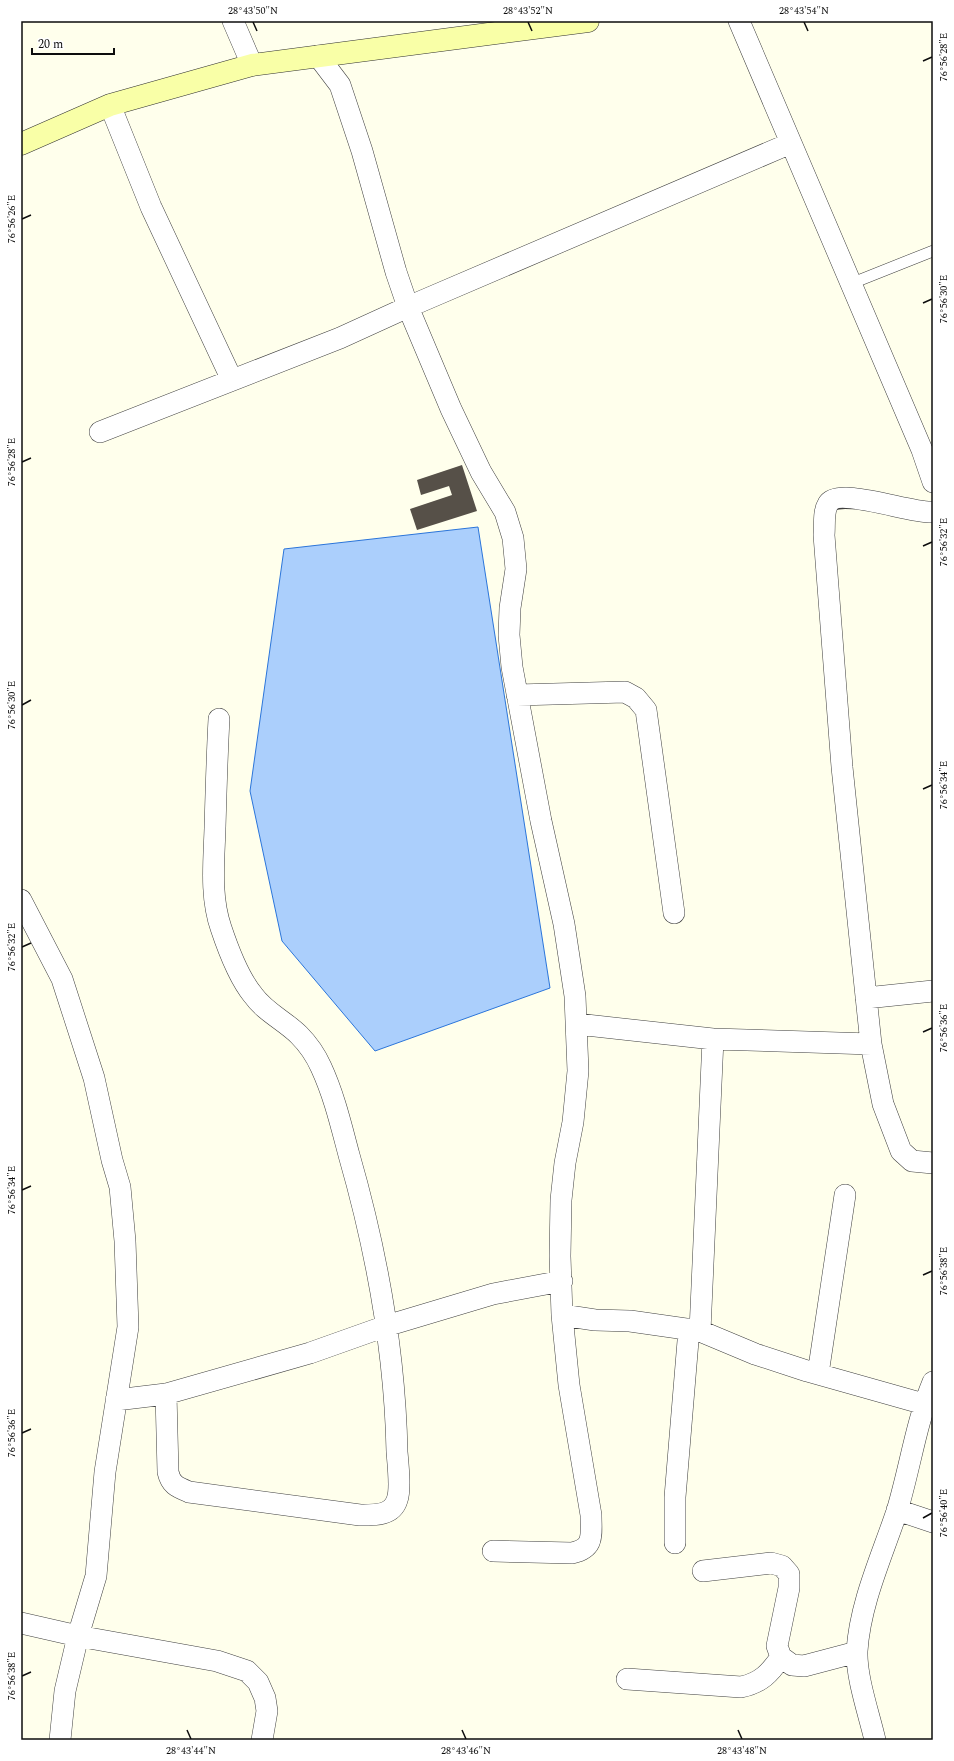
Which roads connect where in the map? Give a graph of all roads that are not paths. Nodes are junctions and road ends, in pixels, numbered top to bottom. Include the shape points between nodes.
1 (233, 21) edge
2 (588, 21) edge
3 (739, 21) edge
4 (318, 56) junction
5 (252, 65) junction
6 (110, 105) junction
7 (791, 143) junction
8 (21, 144) edge
9 (933, 251) edge
10 (850, 284) junction
11 (408, 307) junction
12 (232, 380) junction
13 (100, 432) dead end
14 (927, 448) edge
15 (933, 482) edge
16 (933, 512) edge
17 (517, 695) junction
18 (219, 719) dead end
19 (21, 900) edge
20 (674, 913) dead end
21 (27, 925) edge
22 (933, 991) edge
23 (866, 998) junction
24 (577, 1024) junction
25 (713, 1039) junction
26 (871, 1044) junction
27 (933, 1163) edge
28 (845, 1195) dead end
29 (562, 1281) junction
30 (562, 1315) junction
31 (386, 1326) junction
32 (694, 1330) junction
33 (818, 1374) junction
34 (933, 1382) edge
35 (166, 1394) junction
36 (116, 1400) junction
37 (924, 1404) junction
38 (897, 1510) junction
39 (933, 1522) edge
40 (675, 1543) dead end
41 (493, 1551) dead end
42 (704, 1571) dead end
43 (21, 1623) edge
44 (78, 1636) junction
45 (857, 1652) junction
46 (781, 1657) junction
47 (627, 1679) dead end
48 (60, 1740) edge
49 (262, 1740) edge
50 (875, 1740) edge

1 - 5 street
2 - 4 main road
3 - 7 street
4 - 5 main road
4 - 11 street via 340,85
5 - 6 main road
6 - 8 main road
6 - 12 street via 151,207
7 - 10 street
7 - 11 street
9 - 10 lane
10 - 14 street
11 - 12 street via 340,338
11 - 17 street via 451,409 481,472 505,512 516,569 509,635
12 - 13 street
14 - 15 street
16 - 23 street via 915,511 853,498 833,500 828,503 825,510 824,535 842,766
17 - 20 street via 625,692 636,698 646,710
17 - 24 street via 564,924
18 - 31 street via 213,878 215,907 221,930 253,995 268,1011 298,1034 321,1066 336,1108 356,1180
19 - 21 street
21 - 36 street via 62,979 94,1078 120,1187 128,1327
22 - 23 street
23 - 26 street
24 - 25 street
24 - 29 street via 578,1071 561,1200
25 - 26 street
25 - 32 street
26 - 27 street via 882,1104 901,1150 912,1161
28 - 33 street
29 - 30 street
29 - 31 street via 493,1294
30 - 32 street
30 - 41 street via 569,1385 591,1515 589,1544 582,1551 572,1554
31 - 35 street via 310,1353
31 - 35 street via 396,1414 398,1482 398,1499 389,1512 360,1515 188,1492 174,1486 168,1472
32 - 33 street via 755,1354
32 - 40 street via 675,1497
33 - 37 street
34 - 37 street
35 - 36 street
36 - 44 street via 105,1472 96,1576
37 - 38 street
38 - 39 street
38 - 45 street via 867,1600
42 - 46 street via 771,1563 782,1566 789,1574 790,1588 777,1646
43 - 44 street
44 - 48 street via 65,1691
44 - 49 street via 218,1661 247,1671 258,1682 265,1698 267,1711
45 - 46 street via 804,1666 792,1665
45 - 50 street via 861,1682
46 - 47 street via 760,1681 741,1687

